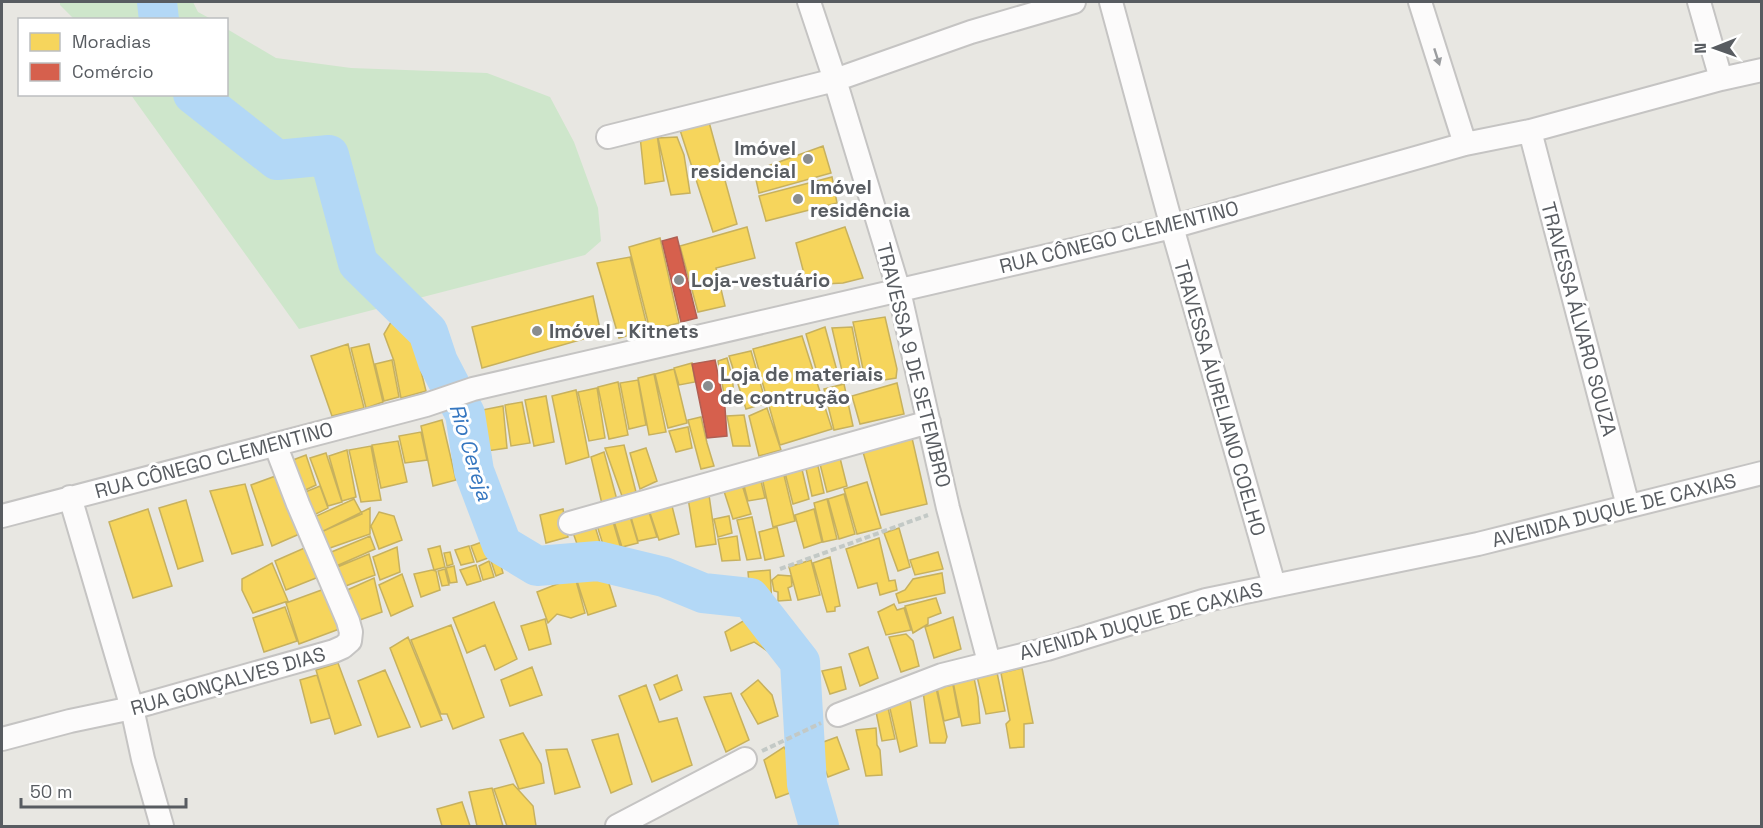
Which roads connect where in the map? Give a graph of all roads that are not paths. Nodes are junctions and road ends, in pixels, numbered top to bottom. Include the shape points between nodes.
1 (809, 2) edge
2 (1074, 2) edge
3 (1110, 2) edge
4 (1420, 2) edge
5 (1699, 2) edge
6 (1761, 70) edge
7 (1722, 78) junction
8 (835, 80) junction
9 (1530, 131) junction
10 (608, 137) dead end
11 (1465, 144) junction
12 (1172, 227) junction
13 (899, 291) junction
14 (929, 422) junction
15 (275, 444) junction
16 (1761, 474) edge
17 (70, 498) junction
18 (1628, 506) junction
19 (2, 516) edge
20 (570, 523) dead end
21 (1274, 585) junction
22 (989, 662) junction
23 (132, 708) junction
24 (838, 715) road end
25 (2, 739) edge
26 (745, 759) road end
27 (162, 826) edge
28 (617, 826) edge

1 - 8 street, TRAVESSA 9 DE SETEMBRO
2 - 8 street via 971,32
3 - 12 street, TRAVESSA ÁURELIANO COELHO
4 -> 11 street
5 - 7 street
6 - 7 street, RUA CÔNEGO CLEMENTINO
7 - 9 street, RUA CÔNEGO CLEMENTINO
8 - 10 street
8 - 13 street, TRAVESSA 9 DE SETEMBRO
9 - 11 street, RUA CÔNEGO CLEMENTINO
9 - 18 street, TRAVESSA ÁLVARO SOUZA
11 - 12 street, RUA CÔNEGO CLEMENTINO
12 - 13 street, RUA CÔNEGO CLEMENTINO
12 - 21 street, TRAVESSA ÁURELIANO COELHO
13 - 14 street, TRAVESSA 9 DE SETEMBRO
13 - 15 street, RUA CÔNEGO CLEMENTINO via 473,389
14 - 20 street
14 - 22 street, TRAVESSA 9 DE SETEMBRO
15 - 17 street, RUA CÔNEGO CLEMENTINO
15 - 23 street, RUA GONÇALVES DIAS via 348,621 350,641 334,651
16 - 18 street, AVENIDA DUQUE DE CAXIAS
17 - 19 street, RUA CÔNEGO CLEMENTINO
17 - 23 street
18 - 21 street, AVENIDA DUQUE DE CAXIAS via 1478,544
21 - 22 street, AVENIDA DUQUE DE CAXIAS via 1206,600 1047,649
22 - 24 street, AVENIDA DUQUE DE CAXIAS via 942,675
23 - 25 street, RUA GONÇALVES DIAS
23 - 27 street
26 - 28 street

